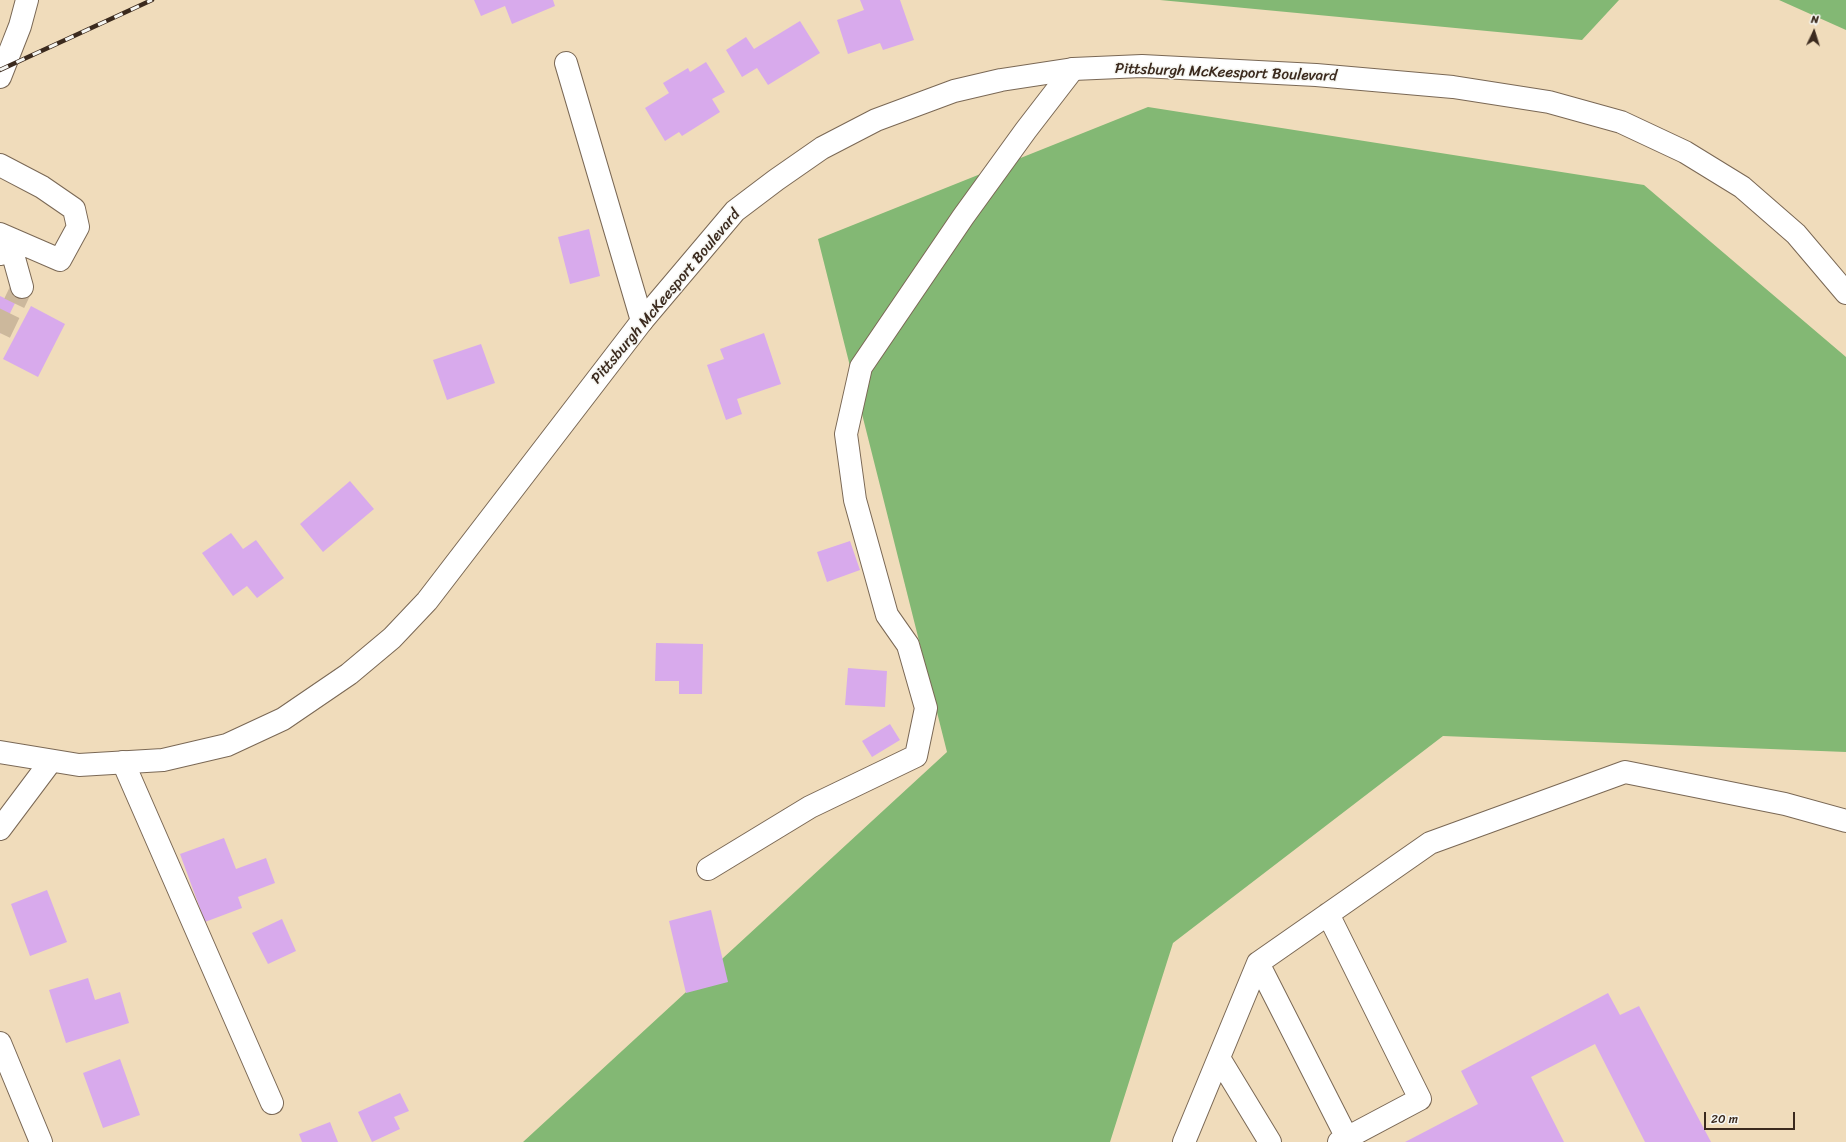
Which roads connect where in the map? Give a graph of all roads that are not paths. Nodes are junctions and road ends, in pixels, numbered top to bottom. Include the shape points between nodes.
1 (28, 0) edge
2 (566, 63) dead end
3 (1073, 69) junction
4 (0, 77) edge
5 (0, 165) edge
6 (7, 245) edge
7 (0, 274) edge
8 (22, 287) dead end
9 (1846, 293) edge
10 (642, 321) junction
11 (0, 752) edge
12 (51, 761) junction
13 (123, 762) junction
14 (1846, 821) edge
15 (0, 829) edge
16 (708, 869) dead end
17 (1328, 914) junction
18 (1258, 963) junction
19 (0, 1043) edge
20 (1219, 1058) junction
21 (272, 1103) dead end
22 (1343, 1140) edge
23 (41, 1142) edge
24 (1184, 1142) edge
25 (1270, 1142) edge

1 - 4 main road
2 - 10 main road
3 - 9 main road, Pittsburgh McKeesport Boulevard via 1142,66 1316,75 1453,88 1548,102 1621,122 1685,152 1742,186 1796,234
3 - 10 main road, Pittsburgh McKeesport Boulevard via 954,90 876,120 822,148 735,211
3 - 16 main road via 963,217 861,366 846,434 855,500 887,616 908,645 926,708 916,756 810,807
5 - 6 main road via 74,209 78,227 60,260
6 - 7 main road
6 - 8 main road
10 - 13 main road, Pittsburgh McKeesport Boulevard via 427,600 392,638 349,674 283,719 226,745 163,760
11 - 12 main road, Pittsburgh McKeesport Boulevard
12 - 13 main road, Pittsburgh McKeesport Boulevard via 79,765
12 - 15 main road
13 - 21 main road
14 - 17 main road via 1785,804 1625,772 1430,844
17 - 18 main road
17 - 22 main road via 1420,1099
18 - 20 main road
18 - 22 main road
19 - 23 main road
20 - 24 main road
20 - 25 main road

